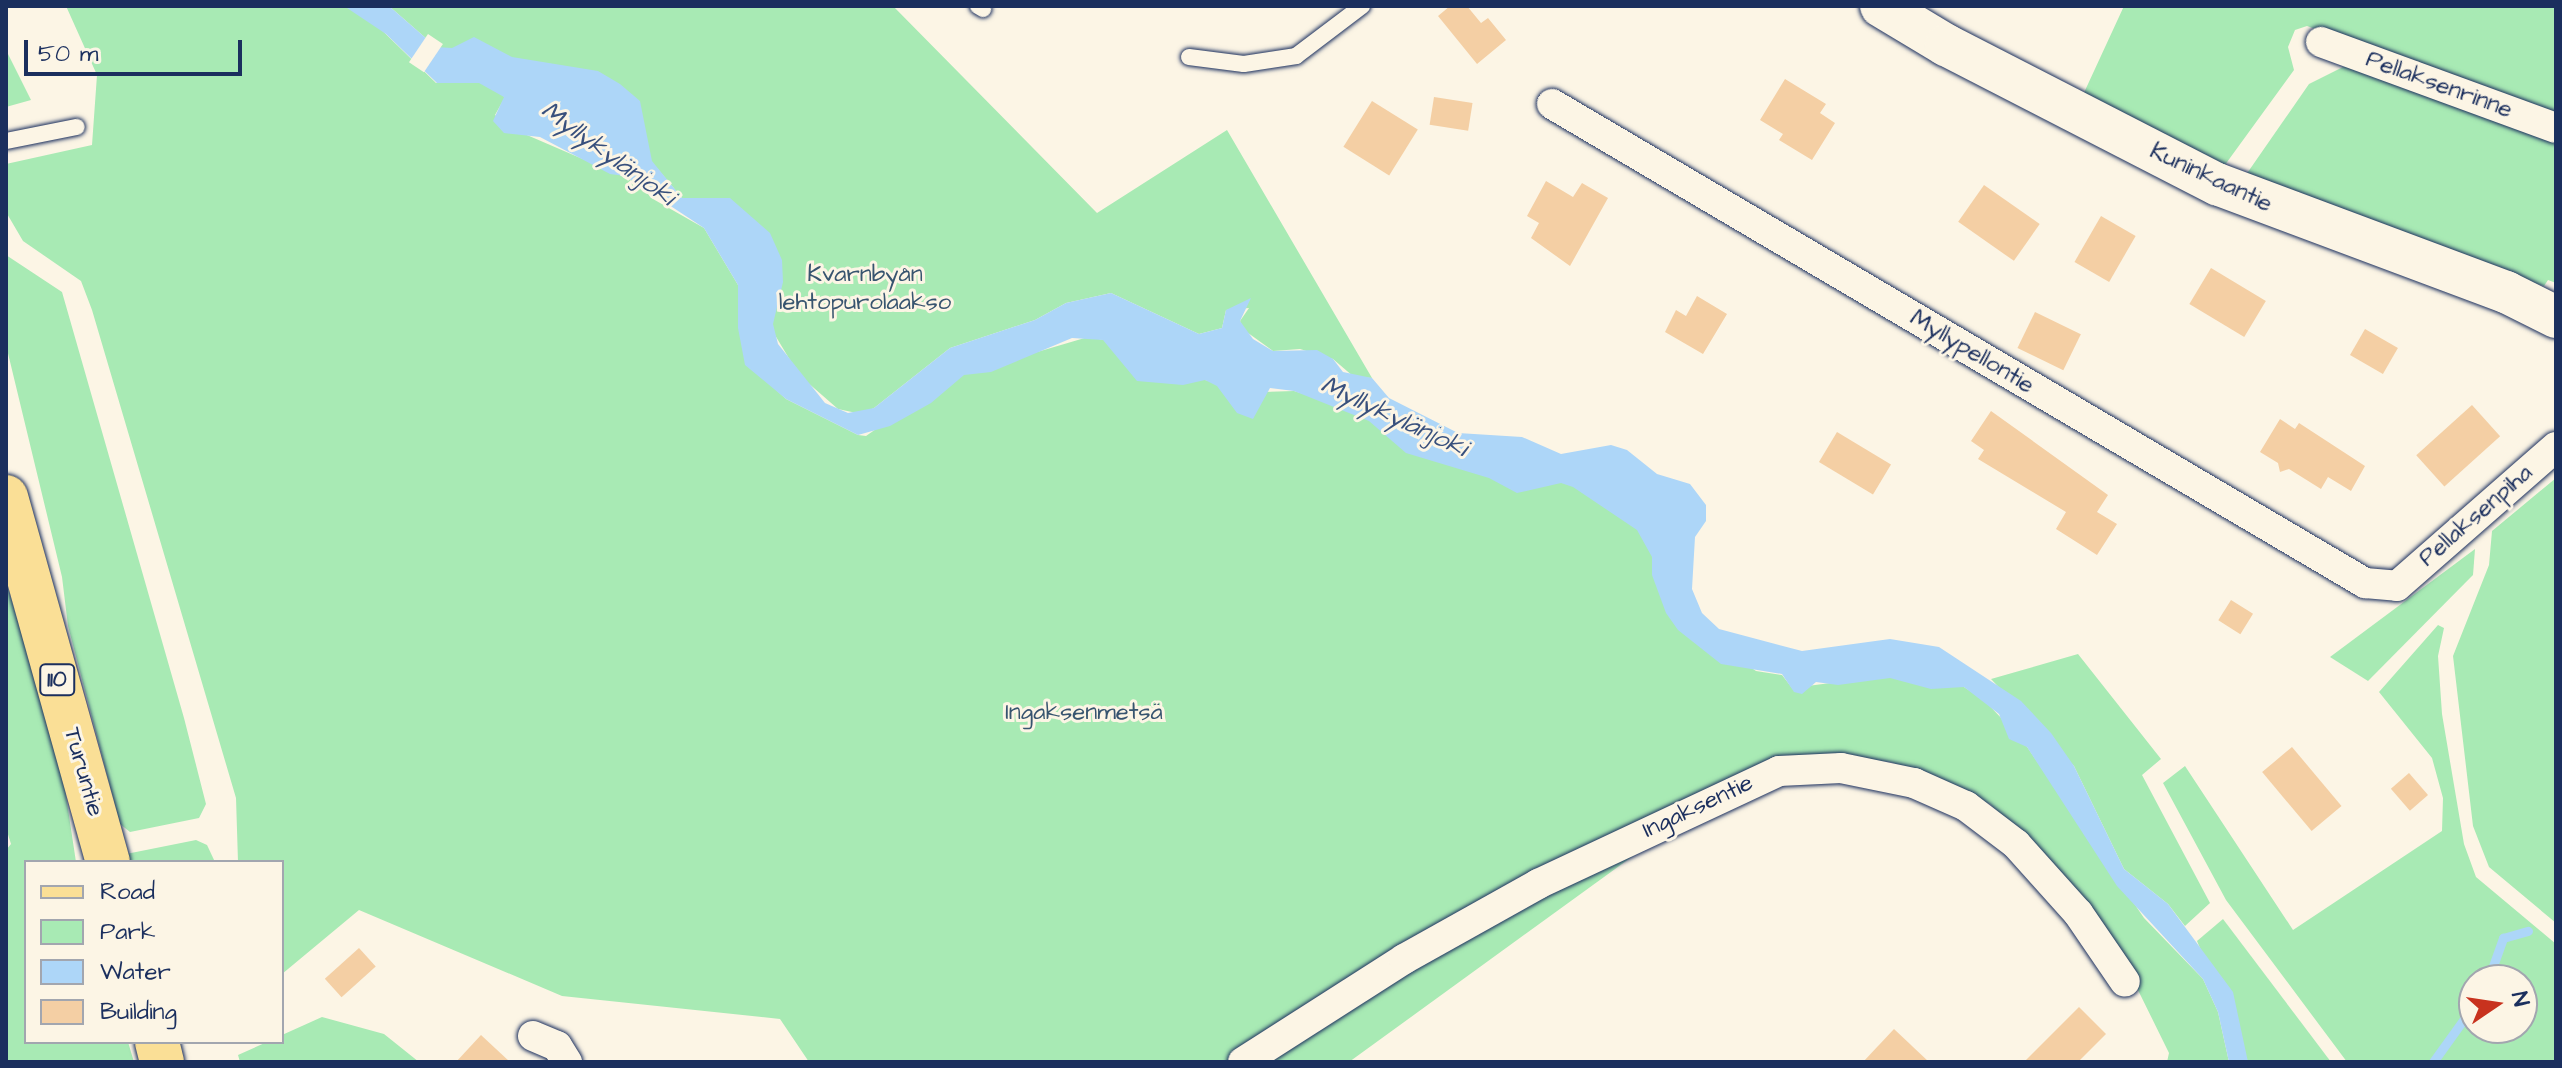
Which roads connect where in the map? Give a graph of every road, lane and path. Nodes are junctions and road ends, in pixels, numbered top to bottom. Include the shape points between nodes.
1 (1362, 6) edge
2 (1881, 6) edge
3 (2321, 42) dead end
4 (1189, 57) dead end
5 (1552, 104) dead end
6 (77, 127) dead end
7 (2556, 128) edge
8 (6, 141) edge
9 (2556, 317) edge
10 (2556, 447) edge
11 (6, 497) edge
12 (2397, 586) joint
13 (107, 860) edge
14 (2125, 982) dead end
15 (533, 1036) dead end
16 (567, 1062) edge
17 (1243, 1062) edge

1 - 4 lane via 1296,56 1244,64
2 - 9 main road, Kuninkaantie via 1946,45 2217,184 2506,292
3 - 7 street, Pellaksenrinne
5 - 12 street, Myllypellontie via 2365,583
6 - 8 lane
10 - 12 street, Pellaksenpiha
11 - 13 main road, Turuntie / 110
14 - 17 street, Ingaksentie via 2068,901 2016,844 1966,806 1914,783 1841,768 1779,771 1696,805 1538,884 1404,959
15 - 16 street via 557,1046

